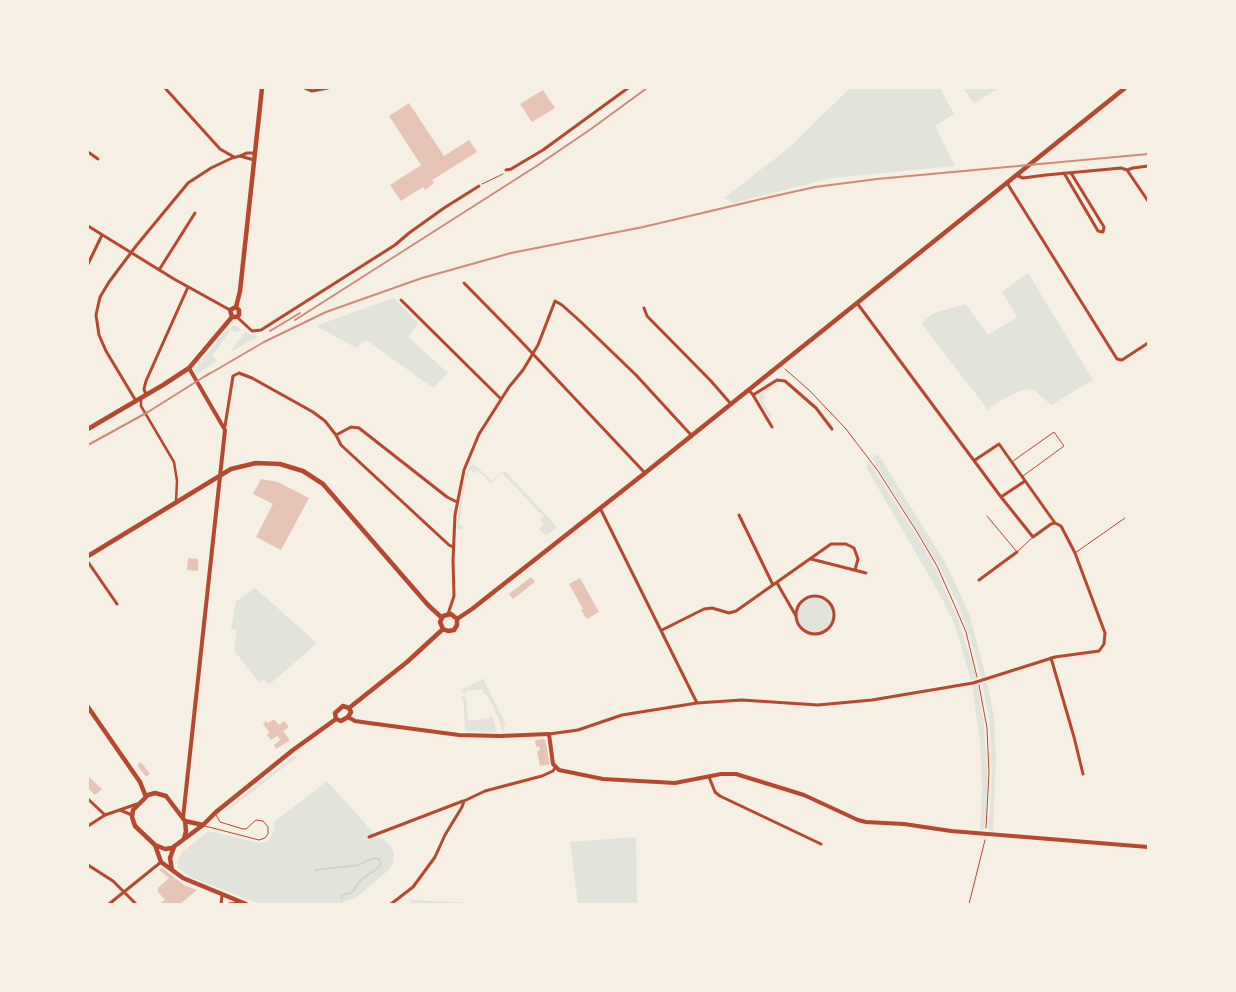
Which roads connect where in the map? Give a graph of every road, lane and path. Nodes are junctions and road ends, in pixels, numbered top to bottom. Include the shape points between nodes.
1 (165, 88) edge
2 (264, 88) edge
3 (306, 88) edge
4 (328, 88) edge
5 (628, 88) edge
6 (1125, 88) edge
7 (88, 152) edge
8 (256, 153) junction
9 (240, 156) junction
10 (234, 157) junction
11 (98, 159) dead end
12 (255, 160) junction
13 (1148, 166) edge
14 (506, 170) joint
15 (1127, 170) junction
16 (1064, 173) junction
17 (1072, 173) junction
18 (1016, 175) junction
19 (1007, 183) junction
20 (479, 186) joint
21 (1148, 201) edge
22 (195, 213) dead end
23 (88, 226) edge
24 (102, 235) junction
25 (131, 253) junction
26 (88, 264) edge
27 (160, 270) junction
28 (464, 283) dead end
29 (188, 287) junction
30 (402, 300) dead end
31 (857, 303) junction
32 (236, 308) junction
33 (644, 308) dead end
34 (230, 310) junction
35 (234, 317) junction
36 (1148, 343) edge
37 (533, 354) junction
38 (780, 364) junction
39 (189, 368) junction
40 (749, 390) junction
41 (753, 395) junction
42 (143, 396) junction
43 (501, 399) junction
44 (136, 401) junction
45 (731, 404) junction
46 (224, 426) junction
47 (772, 427) dead end
48 (88, 429) edge
49 (832, 429) dead end
50 (336, 434) junction
51 (692, 436) junction
52 (975, 460) junction
53 (1012, 462) junction
54 (645, 473) junction
55 (220, 475) junction
56 (1022, 477) junction
57 (1025, 480) junction
58 (1002, 497) junction
59 (176, 502) junction
60 (457, 502) junction
61 (600, 508) junction
62 (739, 515) dead end
63 (987, 516) dead end
64 (1125, 518) dead end
65 (1055, 523) junction
66 (1034, 537) junction
67 (453, 547) junction
68 (1016, 552) junction
69 (1075, 553) junction
70 (88, 556) edge
71 (810, 559) junction
72 (88, 562) edge
73 (855, 570) junction
74 (866, 574) dead end
75 (979, 580) dead end
76 (775, 584) junction
77 (117, 604) dead end
78 (448, 614) junction
79 (796, 616) junction
80 (442, 618) junction
81 (456, 619) junction
82 (443, 629) junction
83 (662, 630) junction
84 (1051, 658) junction
85 (697, 703) junction
86 (88, 707) edge
87 (350, 708) junction
88 (348, 717) junction
89 (336, 719) junction
90 (549, 734) junction
91 (556, 768) junction
92 (1083, 774) dead end
93 (709, 777) junction
94 (146, 797) junction
95 (88, 798) edge
96 (464, 801) junction
97 (137, 804) junction
98 (120, 810) junction
99 (216, 812) junction
100 (105, 815) junction
101 (132, 815) junction
102 (184, 819) junction
103 (203, 825) junction
104 (88, 826) edge
105 (986, 831) dead end
106 (369, 837) dead end
107 (184, 839) junction
108 (985, 839) dead end
109 (820, 844) dead end
110 (155, 845) junction
111 (174, 847) junction
112 (1148, 847) edge
113 (161, 862) junction
114 (88, 865) edge
115 (172, 870) junction
116 (124, 893) junction
117 (222, 896) junction
118 (240, 902) junction
119 (109, 904) edge
120 (136, 904) edge
121 (221, 904) edge
122 (229, 904) edge
123 (246, 904) edge
124 (391, 904) edge
125 (969, 904) edge

1 - 10 street via 220,149
2 - 8 main road
3 - 4 street via 312,91
5 - 14 street via 543,150
6 - 18 main road
7 - 11 street
8 - 9 street
8 - 12 main road
9 - 10 street
9 - 12 street
10 - 25 street via 188,183
12 - 32 main road
13 - 15 street
14 - 20 path via 501,176
15 - 17 street via 1117,168
15 - 21 street
16 - 17 street
16 - 17 street via 1098,230 1103,232 1104,226
16 - 18 street via 1021,179
18 - 19 main road
19 - 31 main road
19 - 36 street via 1117,359 1122,360
20 - 35 street via 395,245 261,330 248,330
22 - 27 street
23 - 24 street
24 - 25 street
24 - 26 street
25 - 27 street
25 - 44 street via 103,290 96,322 106,351
27 - 29 street
28 - 37 street
29 - 34 street
29 - 42 street via 146,381
30 - 43 street
31 - 38 main road
31 - 52 street
32 - 34 main road
32 - 35 main road via 240,311
33 - 45 street via 647,316
34 - 35 main road
35 - 39 main road
37 - 43 street
37 - 51 street via 555,301 636,375
37 - 54 street
38 - 40 main road
38 - 105 path via 846,429 878,471 937,566 954,604 966,632 987,728
39 - 42 main road
39 - 46 street
40 - 41 street
40 - 45 main road
41 - 47 street
41 - 49 street via 777,380 785,381 816,408
42 - 44 main road
42 - 59 street via 141,406 174,462 178,481
43 - 60 street via 479,434 464,470
44 - 48 main road
45 - 51 main road
46 - 50 street via 232,378 238,373 313,412
46 - 55 street
50 - 60 street via 350,427 359,428 446,497
50 - 67 street via 341,445 356,460
51 - 54 main road
52 - 53 street via 999,444
52 - 58 street
53 - 56 street
53 - 56 lane via 1054,432 1064,446
54 - 61 main road
55 - 59 main road
55 - 80 main road via 243,465 270,462 315,477
55 - 102 street
56 - 57 street
57 - 58 street
57 - 65 street
58 - 66 street
59 - 70 main road
60 - 67 street
61 - 81 main road
61 - 83 street
62 - 76 street
63 - 68 lane
64 - 69 lane
65 - 66 street
65 - 69 street
66 - 68 lane
67 - 78 street via 454,596
68 - 75 street
69 - 84 street via 1105,633 1104,644 1096,652
71 - 73 street
71 - 73 street via 831,544 846,544 858,555
71 - 76 street
72 - 77 street
73 - 74 street
76 - 79 street
76 - 83 street via 732,613 708,608
78 - 80 main road
78 - 81 main road
79 - 79 street via 806,631 818,634 829,629 834,612 823,597 810,596 800,604
80 - 82 main road
81 - 82 main road via 454,630
82 - 87 main road
83 - 85 street
84 - 85 street via 986,680 872,700 809,704 742,700
84 - 92 street
85 - 90 street via 622,715 578,730
86 - 94 main road via 140,782
87 - 88 main road
87 - 89 main road via 343,706 337,711
88 - 89 main road via 340,721
88 - 90 street via 355,721 459,735
89 - 99 main road
90 - 91 street
91 - 93 street via 603,779 675,782
91 - 96 street via 542,776 485,791
93 - 109 street via 720,796
93 - 112 street via 729,774 747,777 804,795 866,822
94 - 97 main road
94 - 102 main road via 155,793 166,796
95 - 100 street
96 - 106 street
96 - 124 street via 435,857 413,887
97 - 98 street
97 - 101 main road
98 - 100 street
98 - 101 street
99 - 103 main road
99 - 103 lane via 220,822 243,829 256,820 264,821 268,834 259,840
100 - 104 street
101 - 110 main road via 135,826
102 - 103 main road
102 - 107 main road
103 - 107 main road
107 - 111 main road
108 - 125 path
110 - 111 main road via 165,849
110 - 113 main road
111 - 115 main road via 170,858
113 - 115 main road
113 - 116 street
114 - 116 street
115 - 117 main road via 187,881
116 - 119 street
116 - 120 street
117 - 118 main road
117 - 121 street
118 - 122 street
118 - 123 main road

